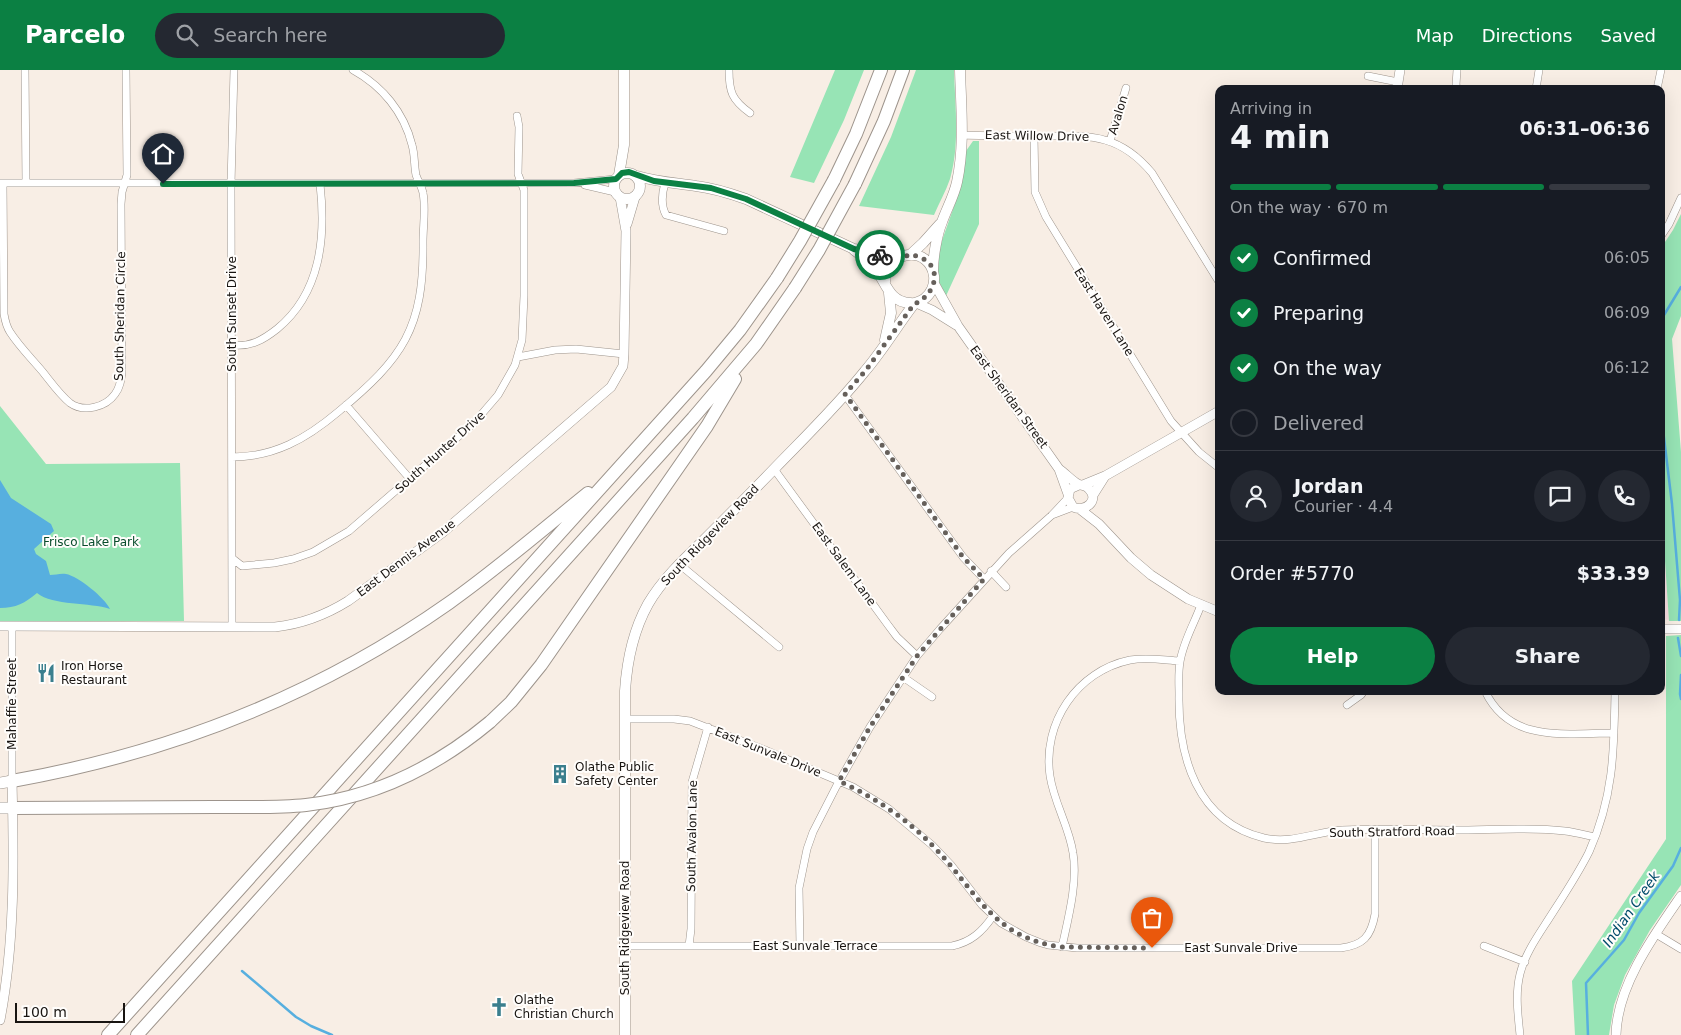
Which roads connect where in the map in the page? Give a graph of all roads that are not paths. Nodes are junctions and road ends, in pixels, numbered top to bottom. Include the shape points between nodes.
1 (25, 70) edge
2 (126, 70) edge
3 (234, 70) edge
4 (353, 70) edge
5 (624, 70) edge
6 (729, 70) edge
7 (881, 70) edge
8 (903, 70) edge
9 (960, 70) edge
10 (1400, 70) edge
11 (1458, 70) edge
12 (1539, 70) edge
13 (1662, 70) edge
14 (1368, 76) dead end
15 (1398, 85) edge
16 (1456, 85) edge
17 (1537, 85) edge
18 (1658, 85) edge
19 (1126, 88) dead end
20 (750, 113) dead end
21 (517, 116) dead end
22 (962, 135) junction
23 (1034, 136) junction
24 (1110, 141) junction
25 (624, 146) junction
26 (635, 175) junction
27 (617, 177) junction
28 (2, 183) edge
29 (26, 183) junction
30 (420, 183) junction
31 (521, 183) junction
32 (574, 183) junction
33 (665, 183) junction
34 (124, 184) junction
35 (231, 184) junction
36 (320, 184) junction
37 (618, 195) junction
38 (637, 195) junction
39 (1681, 198) edge
40 (941, 224) junction
41 (1665, 230) edge
42 (626, 231) junction
43 (724, 231) dead end
44 (854, 249) junction
45 (905, 256) junction
46 (933, 271) junction
47 (1215, 275) edge
48 (885, 282) junction
49 (934, 283) junction
50 (889, 293) junction
51 (915, 303) junction
52 (958, 326) junction
53 (756, 344) junction
54 (232, 346) junction
55 (883, 346) junction
56 (624, 354) junction
57 (518, 356) junction
58 (845, 394) junction
59 (346, 406) junction
60 (1215, 413) edge
61 (1182, 433) junction
62 (232, 457) junction
63 (1215, 465) edge
64 (619, 468) junction
65 (774, 469) junction
66 (1059, 469) junction
67 (1105, 476) junction
68 (410, 479) junction
69 (1081, 485) junction
70 (1068, 496) junction
71 (1092, 498) junction
72 (1077, 509) junction
73 (1052, 515) junction
74 (1099, 524) junction
75 (233, 559) junction
76 (679, 564) junction
77 (992, 571) junction
78 (984, 579) junction
79 (1006, 587) dead end
80 (1201, 605) junction
81 (1215, 610) edge
82 (0, 626) edge
83 (12, 626) junction
84 (232, 627) junction
85 (1665, 629) edge
86 (1681, 629) edge
87 (779, 647) dead end
88 (917, 656) junction
89 (1180, 661) junction
90 (903, 677) junction
91 (1362, 695) edge
92 (1488, 695) edge
93 (1614, 695) edge
94 (932, 697) dead end
95 (1347, 705) dead end
96 (625, 719) junction
97 (708, 728) junction
98 (1614, 733) junction
99 (839, 781) junction
100 (6, 782) edge
101 (6, 808) edge
102 (1375, 830) junction
103 (1594, 837) junction
104 (1681, 896) edge
105 (993, 916) junction
106 (1656, 934) junction
107 (625, 946) junction
108 (689, 946) junction
109 (800, 946) junction
110 (1484, 946) dead end
111 (1062, 947) junction
112 (1681, 949) edge
113 (1524, 962) junction
114 (0, 1020) edge
115 (108, 1035) edge
116 (137, 1035) edge
117 (625, 1035) edge
118 (1520, 1035) edge
119 (1616, 1035) edge

1 - 29 street
2 - 34 street, South Sheridan Circle
3 - 35 street, South Sunset Drive
4 - 30 street via 378,87 400,114 413,146
5 - 25 main road
6 - 20 street via 731,93
7 - 64 highway, bridge via 834,180 777,278 706,371
8 - 53 highway, bridge via 856,184 819,250
9 - 22 main road
10 - 15 street
11 - 16 street
12 - 17 street
13 - 18 street
14 - 15 street
19 - 24 street, Avalon
21 - 31 street, South Hunter Drive
22 - 23 street, East Willow Drive
22 - 40 main road via 957,182
23 - 24 street, East Willow Drive via 1090,136
23 - 61 street, East Haven Lane via 1034,179 1039,206 1171,421
24 - 47 street, East Willow Drive via 1133,153 1152,173
25 - 26 main road
25 - 27 main road
26 - 27 main road via 626,172
26 - 33 main road
26 - 38 main road via 641,184
27 - 32 street
27 - 37 main road via 614,186
28 - 29 street
28 - 34 street, South Sheridan Circle via 4,314 9,331 71,404 91,408 100,406 116,393 122,372
29 - 34 street
30 - 31 street
30 - 36 street
30 - 59 street via 423,192 423,279 414,321 385,370
31 - 32 street
31 - 57 street, South Hunter Drive via 524,190 524,312
32 - 37 street via 602,188
33 - 38 main road
33 - 43 street via 662,206 666,214
33 - 44 main road via 728,192
34 - 35 street
35 - 36 street
35 - 54 street, South Sunset Drive
36 - 54 street via 322,246 306,296 270,335 248,346
37 - 38 main road via 628,199
37 - 42 street, East Dennis Avenue
38 - 42 street, East Dennis Avenue
39 - 41 street
40 - 45 main road via 923,244
40 - 46 main road
42 - 56 street, East Dennis Avenue
44 - 45 main road
44 - 48 main road via 874,266
45 - 46 main road via 924,259
45 - 48 main road via 889,266
46 - 49 main road
48 - 50 main road
49 - 51 main road via 929,295
49 - 52 street, East Sheridan Street
50 - 51 main road via 903,303
50 - 55 main road, South Ridgeview Road via 891,313
51 - 52 street, East Sheridan Street
51 - 55 main road, South Ridgeview Road
52 - 66 street, East Sheridan Street
53 - 101 highway, bridge via 707,426 516,696 473,736 433,763 370,791 304,805
53 - 116 highway
54 - 62 street, South Sunset Drive
55 - 58 main road, South Ridgeview Road
56 - 57 street via 576,349
56 - 84 street, East Dennis Avenue via 617,379 603,395 442,533 348,601 318,618 291,625
57 - 68 street, South Hunter Drive via 486,411
58 - 65 main road, South Ridgeview Road
58 - 78 street via 963,557
59 - 62 street via 294,443 261,455
59 - 68 street
60 - 61 street
61 - 63 street, East Haven Lane
61 - 67 street
62 - 75 street, South Sunset Drive
64 - 100 highway via 448,603 343,668 271,704 198,734 91,765
64 - 115 highway
65 - 76 main road, South Ridgeview Road
65 - 88 street, East Salem Lane via 897,637
66 - 69 street, East Sheridan Street
66 - 70 street, East Sheridan Street
67 - 69 street
67 - 71 street
68 - 75 street, South Hunter Drive via 349,531 313,552 255,566 242,566
69 - 70 street via 1070,489
69 - 71 street via 1088,487
70 - 72 street
70 - 73 street
71 - 72 street via 1086,509
71 - 74 street
72 - 73 street
72 - 74 street
73 - 77 street
74 - 80 street via 1151,575
75 - 84 street, South Sunset Drive
76 - 87 street
76 - 96 main road, South Ridgeview Road via 648,604 631,645
77 - 78 street
77 - 79 street
78 - 88 street
80 - 81 street
80 - 89 street, South Stratford Road
82 - 83 street, East Dennis Avenue
83 - 84 street, East Dennis Avenue
83 - 100 street, Mahaffie Street
85 - 86 street
88 - 90 street
89 - 102 street, South Stratford Road via 1179,716 1186,760 1192,777 1211,808 1252,834 1278,840 1342,830
89 - 111 street via 1132,660 1109,668 1087,680 1057,718 1049,749 1050,778 1069,837 1074,869
90 - 94 street
90 - 99 street
91 - 95 street
92 - 98 street via 1501,714 1530,731
93 - 98 street
96 - 97 street, East Sunvale Drive via 674,719
96 - 107 main road, South Ridgeview Road
97 - 99 street, East Sunvale Drive
97 - 108 street, South Avalon Lane via 692,789
98 - 103 street via 1611,776
99 - 105 street, East Sunvale Drive via 867,795 911,826 951,865
99 - 109 street via 813,832 802,868
100 - 101 street
101 - 114 street via 11,937
102 - 103 street, South Stratford Road via 1557,830
102 - 111 street, East Sunvale Drive via 1375,914 1369,934 1355,946
103 - 113 street via 1580,870
104 - 106 street
105 - 109 street, East Sunvale Terrace via 973,938 952,946
105 - 111 street, East Sunvale Drive via 1026,937
106 - 112 street
106 - 119 street via 1624,995
107 - 108 street, East Sunvale Terrace
107 - 117 main road, South Ridgeview Road
108 - 109 street, East Sunvale Terrace
110 - 113 street
113 - 118 street via 1518,987

